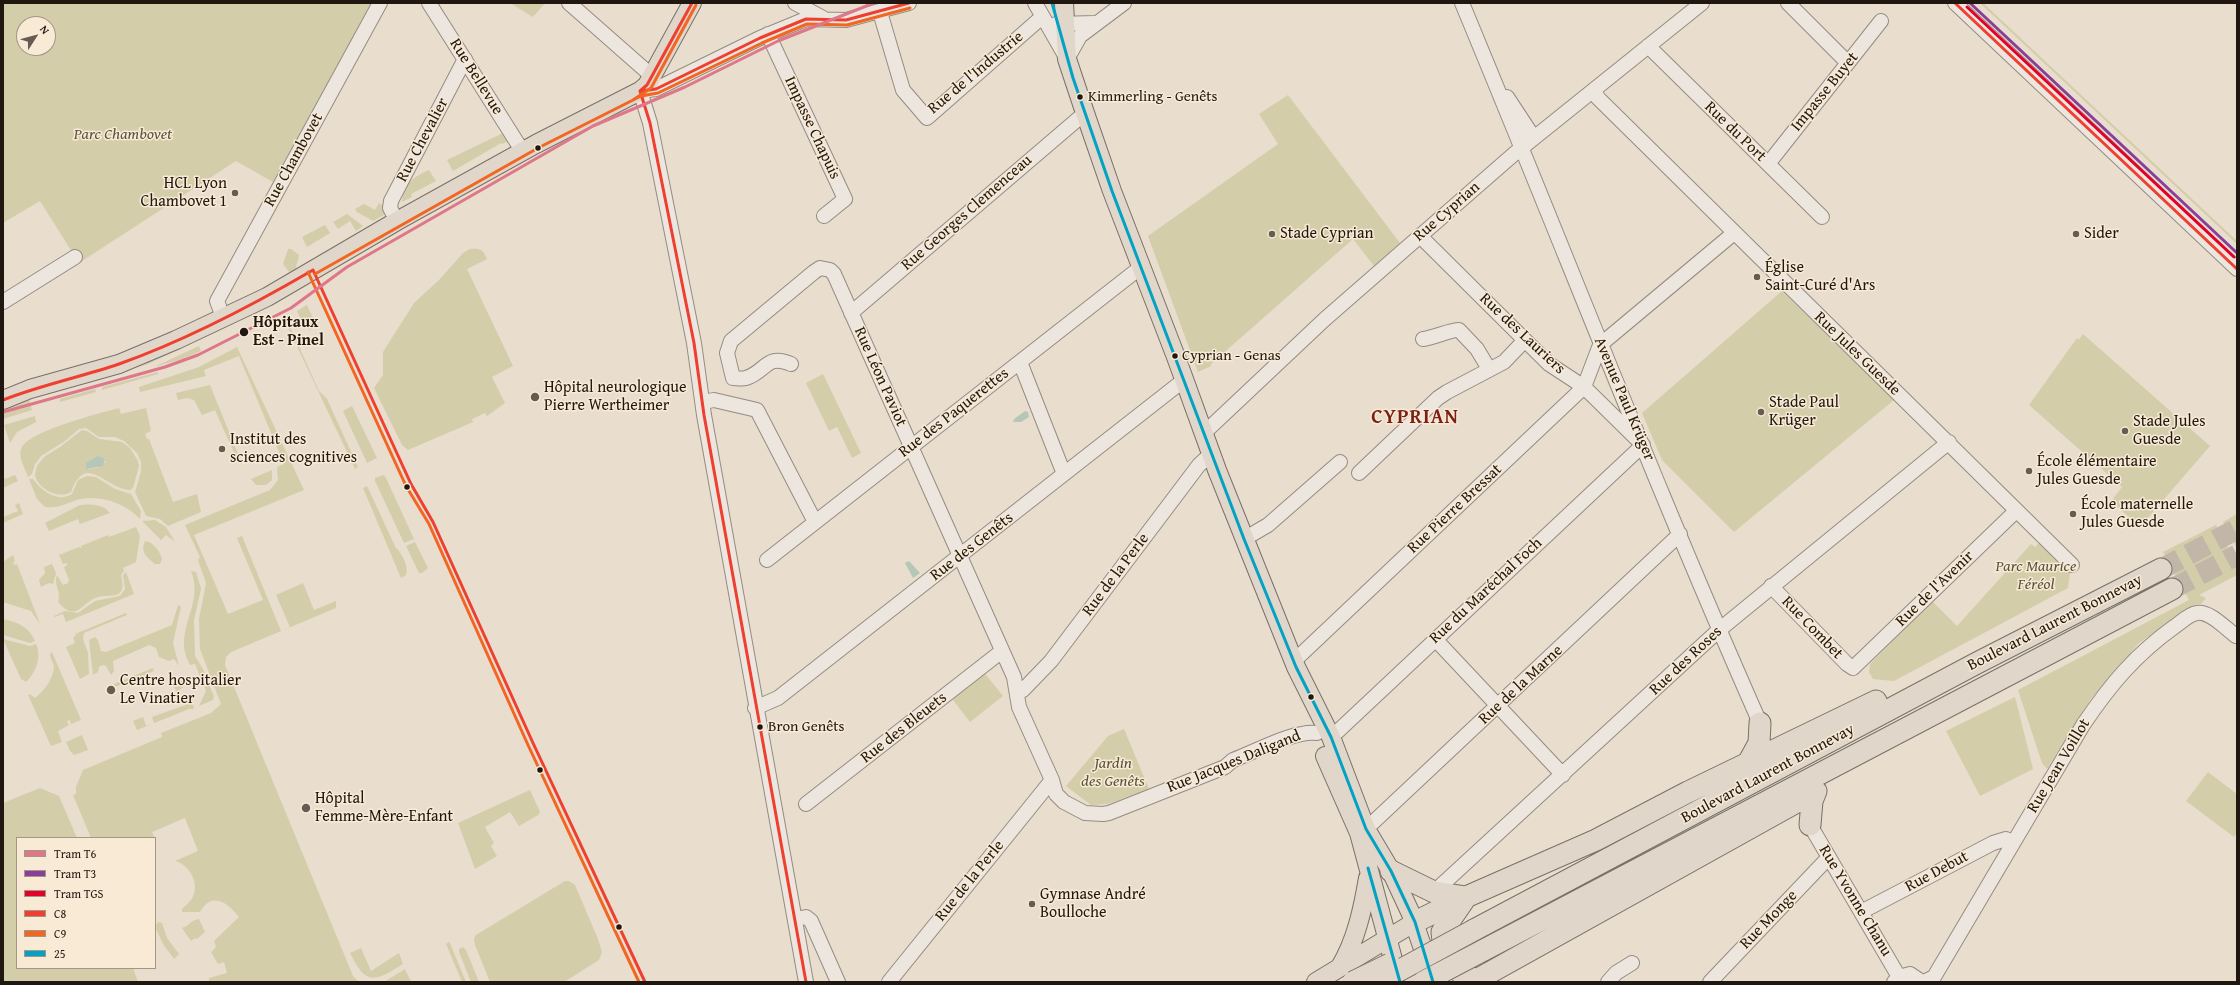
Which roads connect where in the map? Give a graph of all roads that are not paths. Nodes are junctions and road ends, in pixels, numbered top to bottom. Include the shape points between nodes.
1 (380, 3) edge
2 (429, 3) edge
3 (569, 3) edge
4 (692, 3) edge
5 (795, 3) edge
6 (909, 3) edge
7 (1035, 3) edge
8 (1064, 3) edge
9 (1124, 3) edge
10 (1462, 3) edge
11 (1702, 3) edge
12 (1788, 3) edge
13 (1955, 3) edge
14 (880, 12) junction
15 (823, 18) junction
16 (1044, 21) junction
17 (1882, 21) dead end
18 (1064, 22) junction
19 (1095, 23) junction
20 (768, 34) junction
21 (1648, 46) junction
22 (465, 59) junction
23 (1067, 59) junction
24 (1848, 63) junction
25 (1491, 73) junction
26 (652, 76) junction
27 (1594, 90) junction
28 (640, 91) junction
29 (1085, 113) junction
30 (1534, 138) junction
31 (1522, 148) junction
32 (523, 152) junction
33 (1768, 164) junction
34 (824, 216) dead end
35 (1822, 217) dead end
36 (397, 222) junction
37 (1734, 234) junction
38 (1420, 236) junction
39 (75, 257) dead end
40 (1141, 267) junction
41 (2237, 269) edge
42 (3, 302) edge
43 (851, 312) junction
44 (223, 317) junction
45 (1422, 339) dead end
46 (1525, 340) junction
47 (1600, 345) junction
48 (1020, 362) junction
49 (791, 364) dead end
50 (1489, 369) junction
51 (1184, 380) junction
52 (1584, 387) junction
53 (3, 400) edge
54 (703, 402) junction
55 (1204, 433) junction
56 (1949, 442) junction
57 (1643, 445) junction
58 (911, 446) junction
59 (1211, 454) junction
60 (1340, 462) dead end
61 (1359, 473) dead end
62 (1064, 474) junction
63 (2016, 511) junction
64 (815, 522) junction
65 (1680, 534) junction
66 (1244, 539) junction
67 (960, 554) junction
68 (767, 560) dead end
69 (2072, 565) dead end
70 (2161, 569) tunnel mouth
71 (1771, 586) junction
72 (2172, 589) tunnel mouth
73 (1719, 630) junction
74 (2236, 636) dead end
75 (1435, 639) junction
76 (1002, 651) junction
77 (1293, 662) junction
78 (1977, 663) junction
79 (1853, 668) joint
80 (1018, 692) junction
81 (1948, 706) junction
82 (1499, 707) junction
83 (755, 708) junction
84 (1760, 723) junction
85 (1322, 733) junction
86 (1793, 741) junction
87 (1748, 763) junction
88 (1563, 775) junction
89 (1052, 780) junction
90 (1335, 782) junction
91 (1352, 791) junction
92 (1816, 791) junction
93 (806, 804) dead end
94 (1782, 810) junction
95 (1810, 825) junction
96 (1363, 831) junction
97 (2013, 842) junction
98 (1829, 857) junction
99 (1391, 871) junction
100 (1369, 873) junction
101 (1434, 892) junction
102 (1466, 898) junction
103 (1861, 912) junction
104 (796, 919) junction
105 (1415, 922) junction
106 (1387, 939) junction
107 (1632, 963) dead end
108 (1428, 971) edge
109 (1346, 975) edge
110 (1400, 977) edge
111 (1897, 979) edge
112 (1478, 980) edge
113 (806, 982) edge
114 (838, 982) edge
115 (889, 982) edge
116 (1316, 982) edge
117 (1378, 982) edge
118 (1608, 982) edge
119 (1710, 982) edge
120 (1923, 982) edge

1 - 44 street, Rue Chambovet via 217,301
2 - 22 street, Rue Bellevue
3 - 26 street
4 - 26 main road
5 - 15 street
6 - 14 street
7 - 16 street
8 - 18 main road
9 - 19 street
10 - 25 street, Avenue Paul Krüger
11 - 21 street, Rue Cyprian
12 - 24 street
13 - 41 street
14 - 15 street via 846,20
14 - 16 street, Rue de l'Industrie via 903,90 927,118
15 - 20 street via 806,19
16 - 18 street
16 - 23 street
17 - 24 street, Impasse Buyet
18 - 19 street
18 - 23 main road
19 - 23 street via 1080,36
20 - 28 street via 656,89
20 - 34 street, Impasse Chapuis via 845,199
21 - 27 street, Rue Cyprian
21 - 33 street, Rue du Port
22 - 32 street, Rue Bellevue
22 - 36 street, Rue Chevalier via 391,200 390,208
23 - 29 main road
24 - 33 street, Impasse Buyet
25 - 30 street, Avenue Paul Krüger
25 - 31 street, Avenue Paul Krüger
26 - 28 main road
27 - 30 street, Rue Cyprian
27 - 37 street, Rue Jules Guesde via 1598,98 1663,160
28 - 32 main road
28 - 54 street via 650,123 662,180
29 - 40 main road
29 - 43 street, Rue Georges Clemenceau
30 - 31 street, Rue Cyprian
31 - 38 street, Rue Cyprian
31 - 47 street, Avenue Paul Krüger
32 - 36 main road
33 - 35 street, Rue du Port
36 - 44 main road via 277,292
37 - 47 street
37 - 56 street, Rue Jules Guesde
38 - 46 street, Rue des Lauriers
38 - 55 street, Rue Cyprian via 1325,319
39 - 42 street
40 - 48 street, Rue des Paquerettes
40 - 51 main road
43 - 49 street, Rue Léon Paviot via 834,274 830,270 820,268 732,341 727,353 733,378 746,378 771,362 780,360
43 - 58 street, Rue Léon Paviot
44 - 53 main road via 119,364 30,389
45 - 50 street via 1459,330 1477,349
46 - 50 street via 1504,362
46 - 52 street, Rue des Lauriers via 1549,364
47 - 52 street, Rue Pierre Bressat
47 - 57 street, Avenue Paul Krüger
48 - 58 street, Rue des Paquerettes
48 - 62 street
50 - 61 street via 1438,398
51 - 55 main road
51 - 62 street, Rue des Genêts
52 - 57 street, Rue des Lauriers
52 - 77 street, Rue Pierre Bressat
54 - 64 street via 714,400 757,410
54 - 83 street
55 - 59 main road
56 - 63 street, Rue Jules Guesde
56 - 71 street, Rue des Roses
57 - 65 street, Avenue Paul Krüger
57 - 75 street, Rue du Maréchal Foch
58 - 64 street, Rue des Paquerettes
58 - 67 street, Rue Léon Paviot
59 - 66 main road
59 - 80 street, Rue de la Perle via 1199,465 1051,661
60 - 66 street via 1268,525
62 - 67 street, Rue des Genêts via 975,545
63 - 69 street, Rue Jules Guesde
63 - 79 street, Rue de l'Avenir
64 - 68 street, Rue des Paquerettes
65 - 73 street, Avenue Paul Krüger
65 - 82 street, Rue de la Marne
66 - 77 main road
67 - 76 street, Rue Léon Paviot
67 - 83 street, Rue des Genêts via 778,698
70 - 78 highway, Boulevard Laurent Bonnevay
71 - 73 street, Rue des Roses
71 - 79 street, Rue Combet
72 - 81 highway, Boulevard Laurent Bonnevay
73 - 84 street, Avenue Paul Krüger
73 - 88 street, Rue des Roses
74 - 97 street, Rue Jean Voillot via 2206,614 2196,613 2134,659 2106,690
75 - 82 street
75 - 85 street, Rue du Maréchal Foch via 1338,732
76 - 80 street, Rue Léon Paviot
76 - 93 street, Rue des Bleuets
77 - 85 main road via 1302,681 1304,698
78 - 86 highway via 1921,679
78 - 108 highway, Boulevard Laurent Bonnevay, bridge via 1474,930
80 - 89 street, Rue Jacques Daligand via 1019,707
81 - 92 highway via 1927,726
81 - 108 highway, Boulevard Laurent Bonnevay, bridge via 1482,952
82 - 88 street
82 - 96 street, Rue de la Marne
83 - 104 street
84 - 86 highway via 1772,737
84 - 87 highway via 1759,743
85 - 89 street, Rue Jacques Daligand via 1309,732 1298,735 1233,760 1225,767 1204,776 1102,814 1085,813 1064,802 1056,794
85 - 90 main road
85 - 91 main road
86 - 87 highway
87 - 102 highway via 1596,840
88 - 101 street, Rue des Roses
89 - 115 street, Rue de la Perle
90 - 91 street via 1340,782
90 - 96 main road
91 - 96 main road
92 - 94 highway
92 - 95 highway via 1812,801
94 - 95 highway via 1800,817
94 - 112 highway
95 - 98 street, Rue Yvonne Chanu
96 - 99 main road
96 - 100 main road
97 - 103 street, Rue Debut via 2006,839 1993,843
97 - 120 street, Rue Jean Voillot via 1934,976
98 - 103 street, Rue Yvonne Chanu
98 - 119 street, Rue Monge
99 - 101 highway
99 - 105 main road
100 - 106 main road
100 - 109 main road via 1358,924 1346,958
101 - 102 highway
102 - 105 highway
102 - 112 highway via 1442,932 1445,958 1462,974
103 - 111 street, Rue Yvonne Chanu
104 - 113 street
104 - 114 street via 806,917 811,921
105 - 106 main road
105 - 108 main road
106 - 108 main road via 1403,942 1417,949
106 - 109 main road
106 - 110 main road
107 - 118 street via 1616,973
108 - 109 highway, bridge via 1400,959
108 - 117 highway, Boulevard Laurent Bonnevay, bridge
109 - 116 main road
109 - 117 main road via 1352,965 1368,971
111 - 120 street via 1910,974

